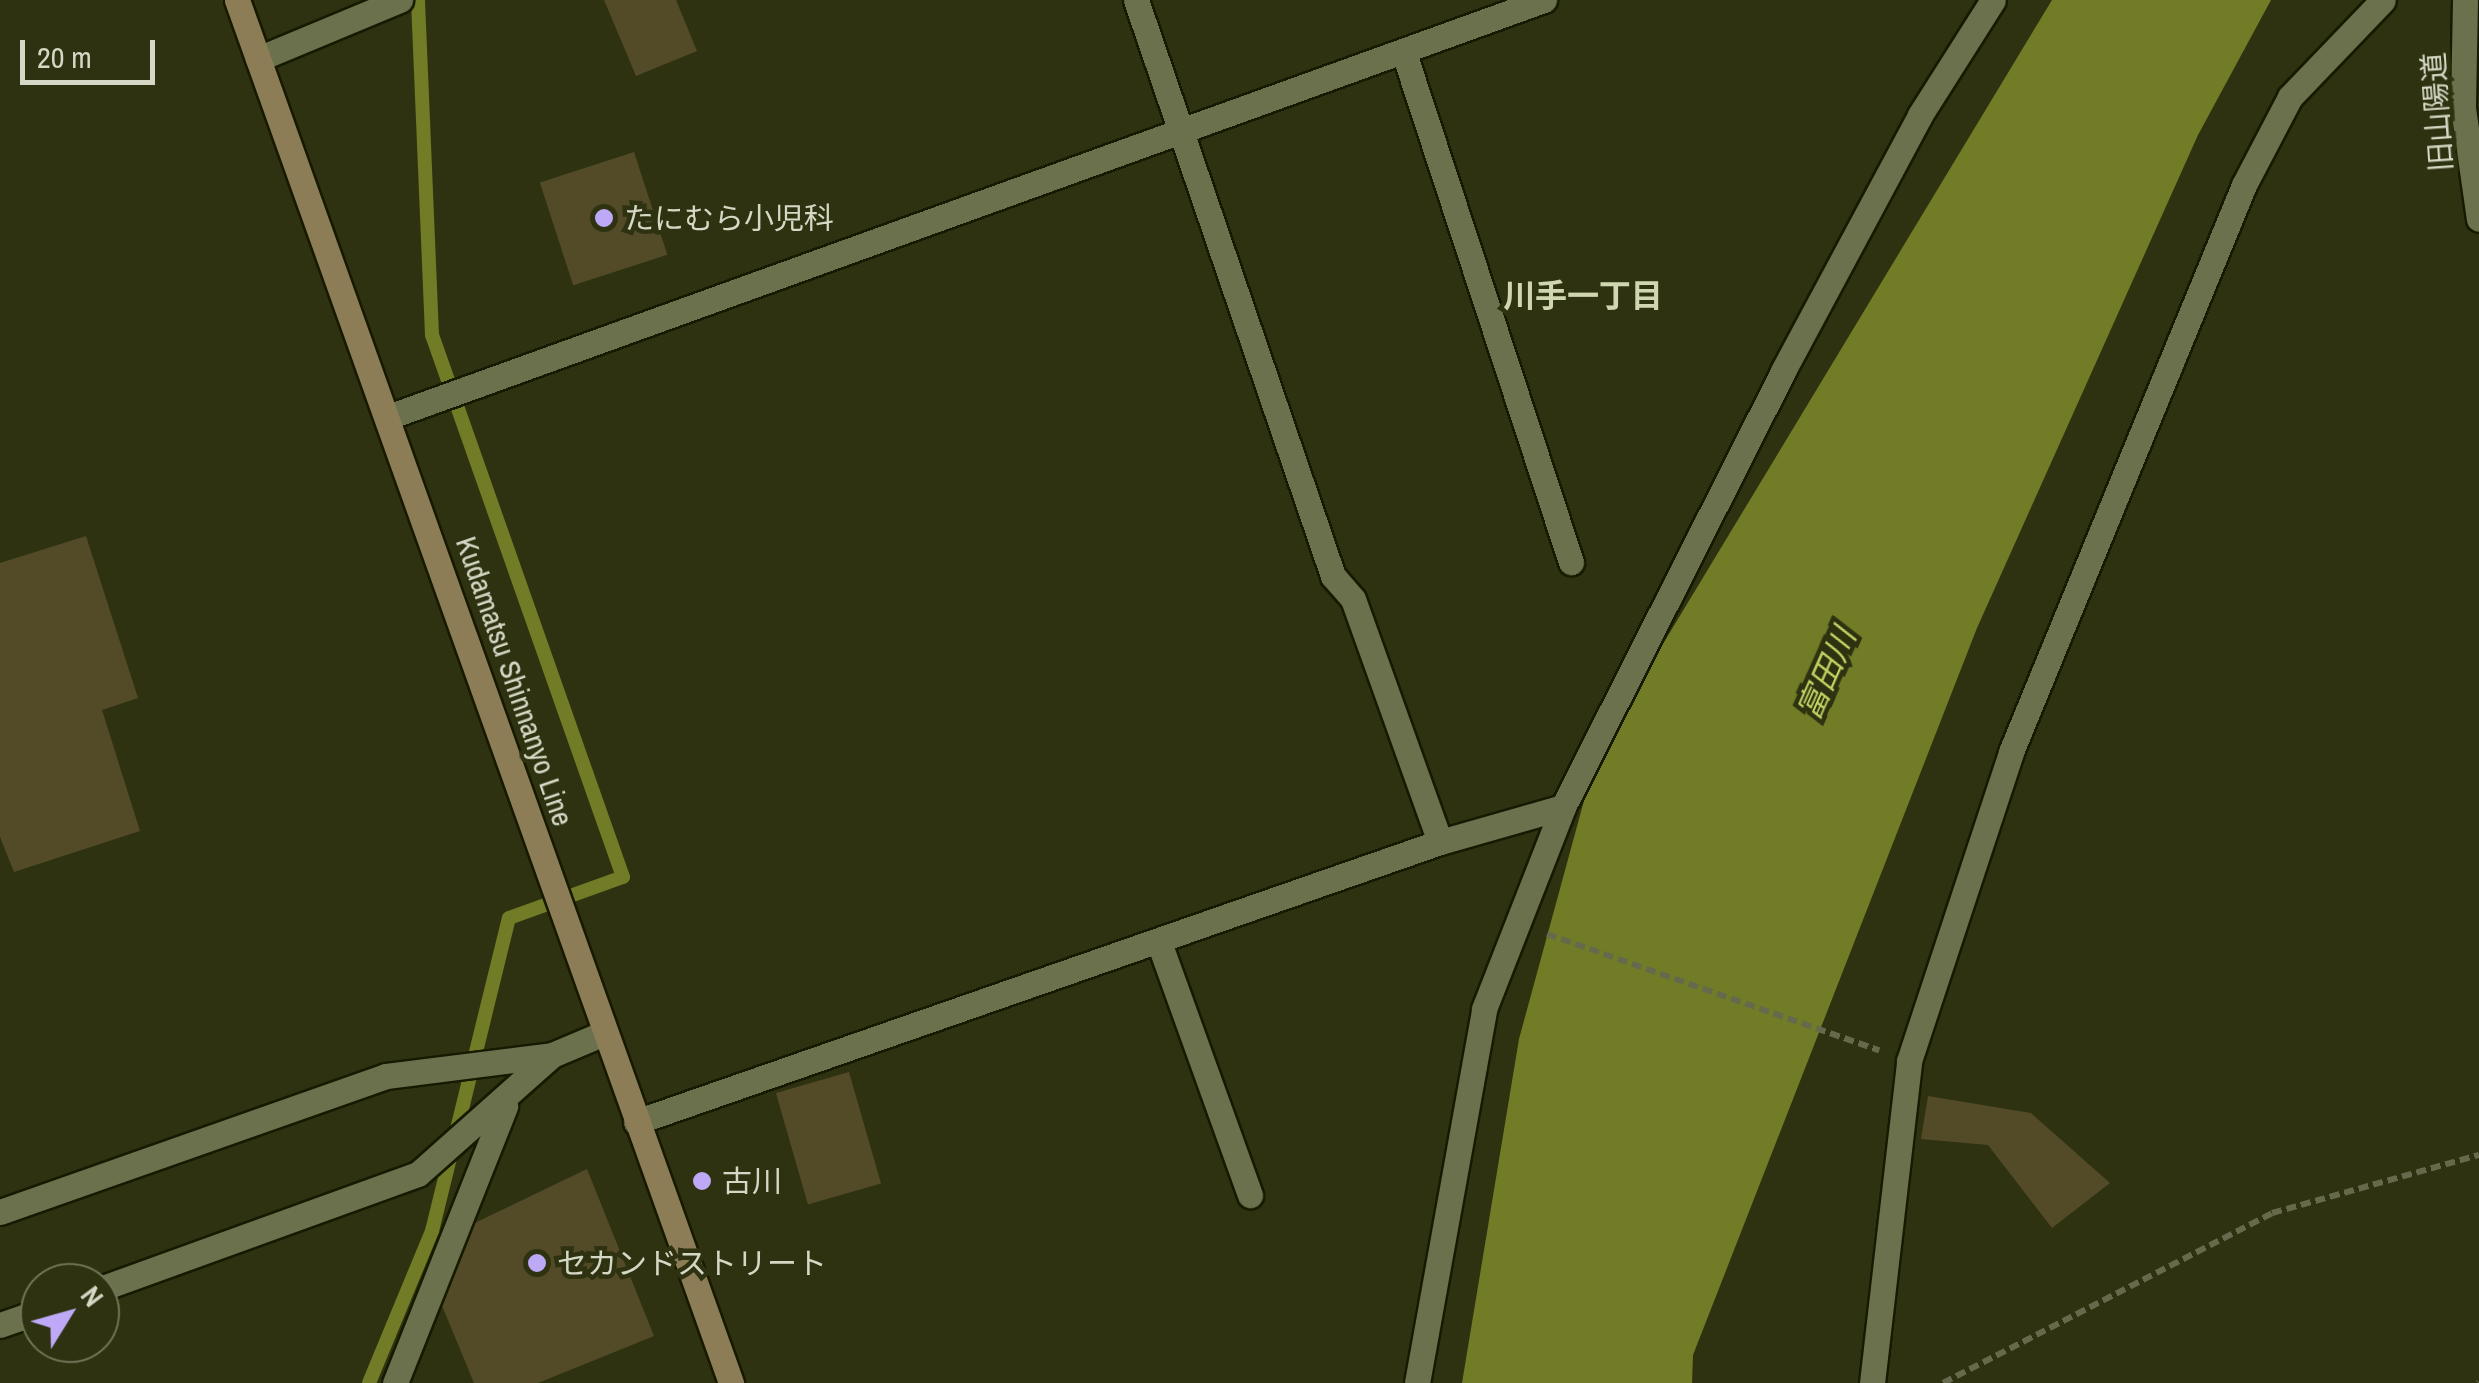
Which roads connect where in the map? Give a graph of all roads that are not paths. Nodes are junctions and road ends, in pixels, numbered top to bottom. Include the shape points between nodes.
1 (237, 0) edge
2 (400, 0) edge
3 (1136, 0) edge
4 (1544, 0) edge
5 (1993, 0) edge
6 (2383, 0) edge
7 (2465, 0) edge
8 (1404, 53) junction
9 (258, 59) junction
10 (1182, 128) junction
11 (2479, 220) edge
12 (388, 417) junction
13 (1571, 562) dead end
14 (1562, 807) junction
15 (1440, 842) junction
16 (1160, 945) junction
17 (604, 1033) junction
18 (552, 1054) junction
19 (506, 1101) junction
20 (636, 1122) junction
21 (1250, 1196) dead end
22 (0, 1212) edge
23 (120, 1282) edge
24 (395, 1383) edge
25 (731, 1383) edge
26 (1417, 1383) edge
27 (1872, 1383) edge

1 - 9 main road, Kudamatsu Shinnanyo Line
2 - 9 street
3 - 10 street
4 - 8 street
5 - 14 street via 1828,286
6 - 27 street via 2290,96 2244,185 2012,752 1909,1061
7 - 11 street, 旧山陽道 via 2463,108
8 - 10 street
8 - 13 street
9 - 12 main road, Kudamatsu Shinnanyo Line
10 - 12 street
10 - 15 street via 1333,576 1353,599
12 - 17 main road, Kudamatsu Shinnanyo Line
14 - 15 street
14 - 26 street via 1484,1009
15 - 16 street
16 - 20 street
16 - 21 street
17 - 18 street
17 - 20 main road, Kudamatsu Shinnanyo Line
18 - 19 street
18 - 22 street via 386,1076
19 - 23 street via 418,1174
19 - 24 street
20 - 25 main road, Kudamatsu Shinnanyo Line

